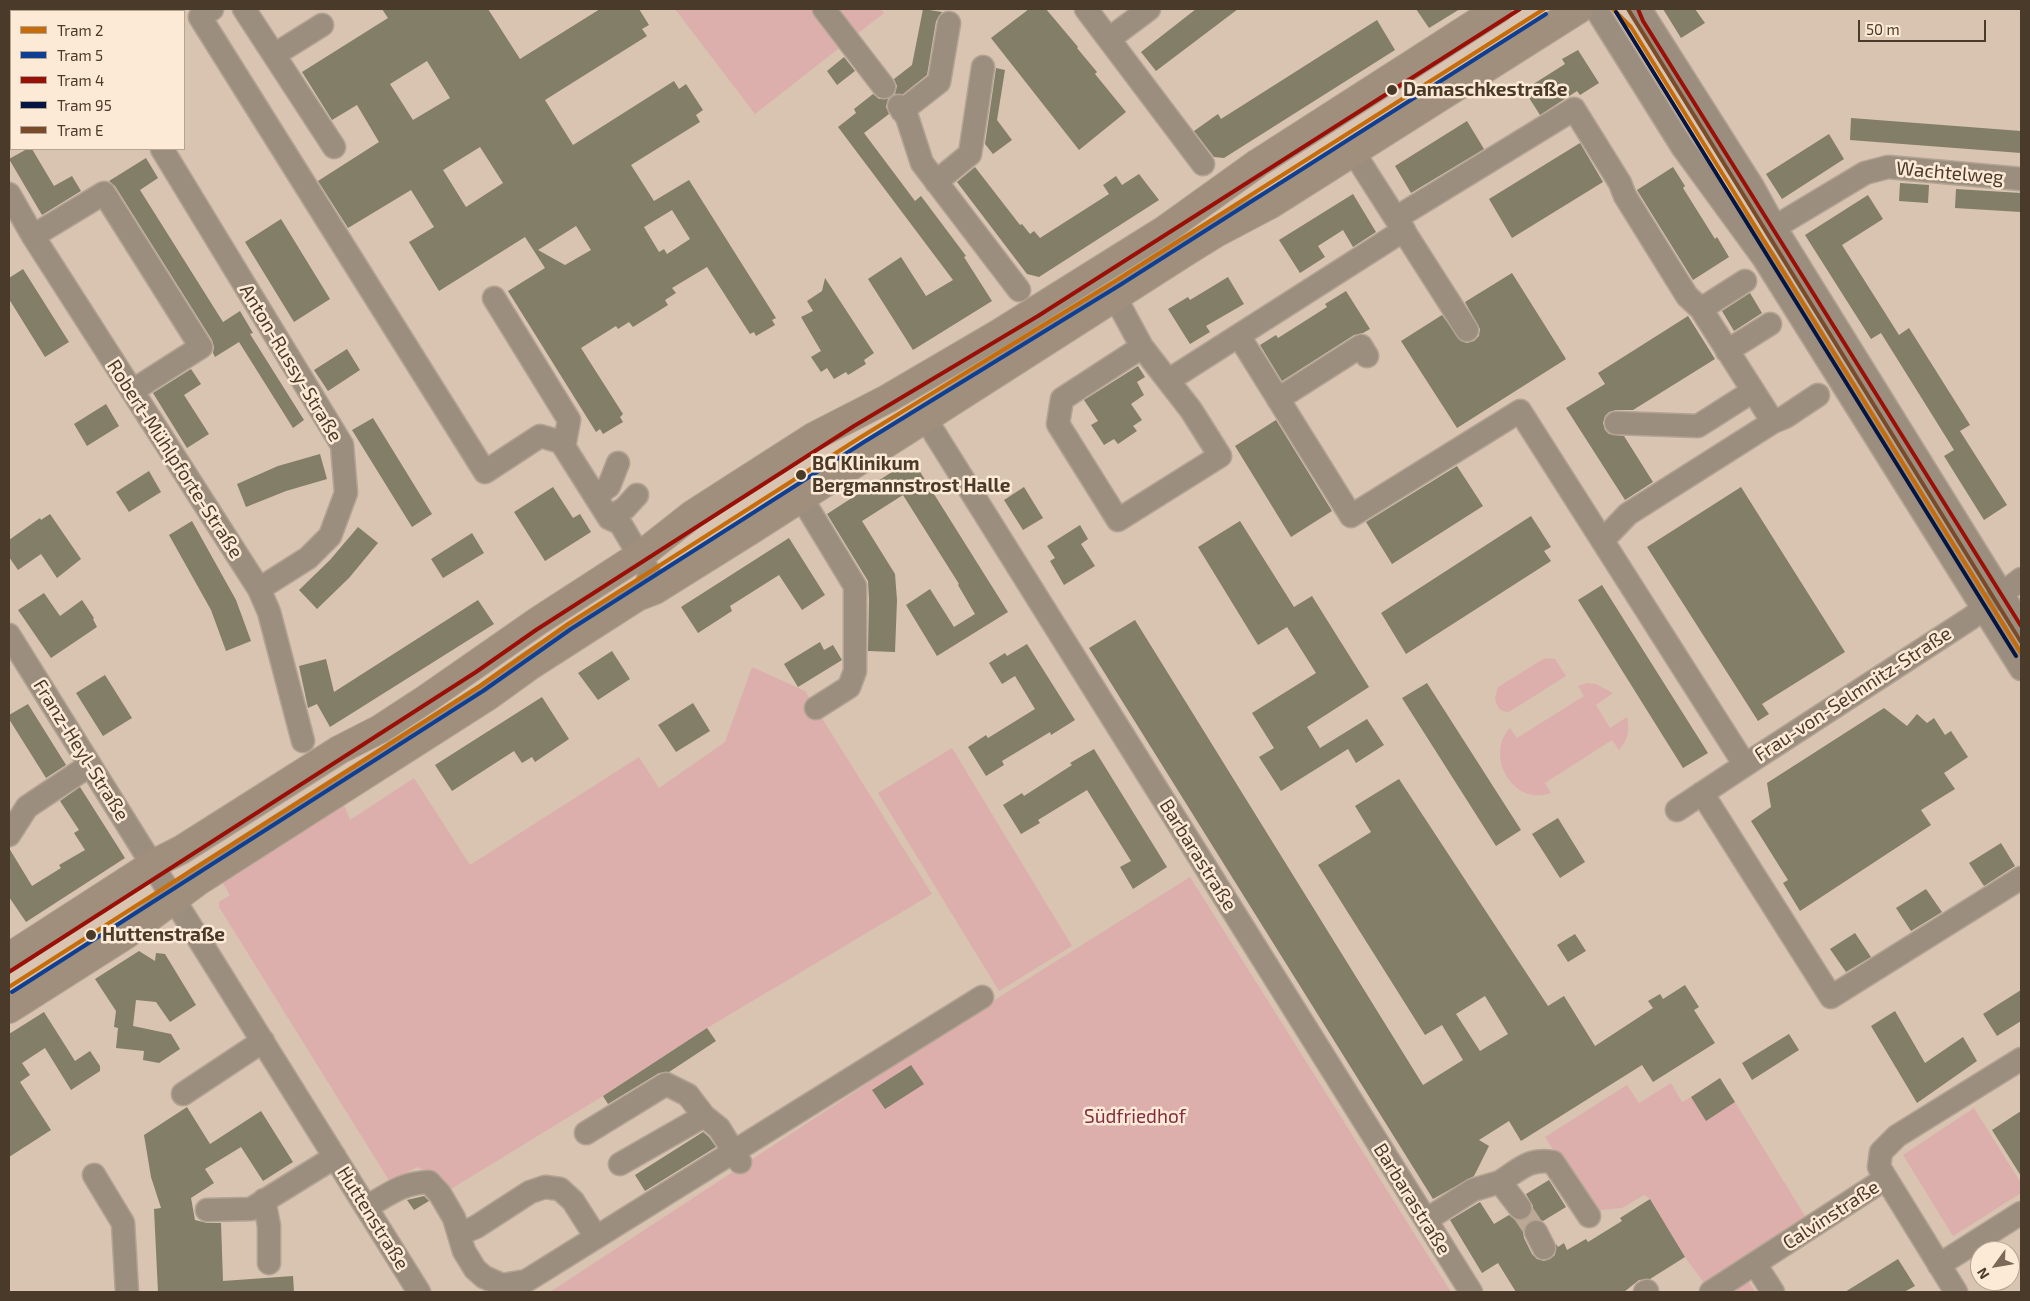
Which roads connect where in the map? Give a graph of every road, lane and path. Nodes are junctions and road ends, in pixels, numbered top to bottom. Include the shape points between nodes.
1 (212, 9) edge
2 (244, 9) edge
3 (824, 9) edge
4 (1086, 9) edge
5 (1149, 9) edge
6 (1498, 9) edge
7 (1579, 9) edge
8 (1596, 9) edge
9 (1640, 9) edge
10 (949, 23) dead end
11 (322, 25) dead end
12 (1109, 39) junction
13 (274, 55) junction
14 (983, 67) dead end
15 (884, 87) dead end
16 (334, 147) dead end
17 (163, 150) edge
18 (1354, 153) junction
19 (1203, 164) dead end
20 (2021, 179) edge
21 (936, 182) junction
22 (9, 194) edge
23 (1400, 225) junction
24 (1775, 226) junction
25 (33, 236) junction
26 (1745, 281) dead end
27 (1019, 290) dead end
28 (1115, 297) junction
29 (494, 298) dead end
30 (1701, 310) junction
31 (1770, 324) dead end
32 (1467, 330) dead end
33 (1238, 336) junction
34 (1142, 347) junction
35 (1727, 351) junction
36 (1367, 356) dead end
37 (1169, 380) junction
38 (132, 391) junction
39 (1752, 391) junction
40 (1818, 395) dead end
41 (1278, 399) junction
42 (925, 418) junction
43 (1773, 422) junction
44 (1616, 424) dead end
45 (564, 447) junction
46 (618, 464) dead end
47 (591, 490) junction
48 (637, 495) dead end
49 (801, 498) junction
50 (609, 518) junction
51 (1603, 540) junction
52 (631, 561) junction
53 (2021, 579) edge
54 (259, 590) junction
55 (2002, 593) junction
56 (637, 597) junction
57 (1983, 608) junction
58 (2021, 624) edge
59 (9, 635) edge
60 (2021, 669) edge
61 (816, 708) dead end
62 (303, 741) dead end
63 (90, 765) junction
64 (1745, 765) junction
65 (1702, 793) junction
66 (1676, 810) dead end
67 (9, 835) edge
68 (153, 864) junction
69 (2021, 878) edge
70 (175, 899) junction
71 (9, 957) edge
72 (982, 996) dead end
73 (9, 1009) edge
74 (263, 1041) junction
75 (2021, 1059) edge
76 (183, 1094) dead end
77 (704, 1116) junction
78 (586, 1133) dead end
79 (335, 1157) junction
80 (737, 1157) junction
81 (620, 1164) dead end
82 (94, 1175) dead end
83 (1885, 1179) junction
84 (1500, 1182) junction
85 (264, 1200) junction
86 (367, 1207) junction
87 (1520, 1208) tunnel mouth
88 (207, 1210) dead end
89 (2021, 1213) edge
90 (1589, 1216) dead end
91 (1426, 1220) junction
92 (459, 1234) junction
93 (596, 1237) junction
94 (269, 1263) dead end
95 (1756, 1264) junction
96 (1939, 1265) junction
97 (127, 1292) edge
98 (420, 1292) edge
99 (1471, 1292) edge
100 (1711, 1292) edge
101 (1773, 1292) edge
102 (1956, 1292) edge

1 - 45 street via 200,17 328,209 484,472 540,436 561,442
2 - 13 street
3 - 15 street
4 - 12 street
5 - 12 street
6 - 52 main road via 1258,163 1158,233 990,339 887,399 813,437 693,514
7 - 18 main road
8 - 57 street via 1683,148 1764,259
9 - 24 street via 1754,187
10 - 21 street via 939,82 901,108 922,164
11 - 13 street
12 - 19 street
13 - 16 street
14 - 21 street via 970,154
17 - 54 street, Anton-Russy-Straße via 342,445 346,494 330,536 308,558
18 - 23 street
18 - 28 main road via 1216,233
20 - 24 street, Wachtelweg via 1888,167 1865,173
21 - 27 street
22 - 25 street, Robert-Mühlpforte-Straße
23 - 30 street via 1574,108 1687,295
23 - 32 street
23 - 33 street
24 - 55 street
25 - 38 street, Robert-Mühlpforte-Straße
25 - 38 street via 104,192 201,347
26 - 30 street
28 - 34 street
28 - 42 main road
29 - 45 street via 570,420
30 - 35 street
31 - 35 street
33 - 37 street
33 - 41 street
34 - 37 street
34 - 37 street via 1062,399 1058,424 1114,523 1220,456
35 - 39 street
36 - 41 street via 1361,346
38 - 54 street, Robert-Mühlpforte-Straße
39 - 43 street
39 - 44 street via 1698,426
40 - 43 street
41 - 51 street, Frau-von-Selmnitz-Straße via 1351,516 1520,411
42 - 49 main road
42 - 91 street, Barbarastraße
43 - 51 street via 1628,514
45 - 47 street
46 - 47 street via 609,486
47 - 50 street
48 - 50 street
49 - 56 main road via 655,590
49 - 61 street via 854,586 856,671 849,687
50 - 52 street via 620,523
51 - 64 street, Frau-von-Selmnitz-Straße
52 - 56 street via 649,572 650,576
52 - 68 main road via 380,729 339,750 181,850
53 - 55 street, Frau-von-Selmnitz-Straße
54 - 62 street, Robert-Mühlpforte-Straße via 269,612
55 - 57 street, Frau-von-Selmnitz-Straße
55 - 58 street
56 - 70 main road
57 - 60 street
57 - 64 street, Frau-von-Selmnitz-Straße
59 - 63 street, Franz-Heyl-Straße
63 - 67 street via 27,806
63 - 68 street, Franz-Heyl-Straße
64 - 65 street
65 - 66 street
65 - 69 street via 1830,997
68 - 70 street, Huttenstraße
68 - 71 main road
70 - 73 main road via 127,934
70 - 74 street, Huttenstraße
72 - 80 street
74 - 76 street
74 - 79 street, Huttenstraße
75 - 83 street, Calvinstraße via 1897,1136 1881,1152 1879,1167
77 - 78 street via 688,1095 666,1084
77 - 80 street via 719,1128
77 - 81 street
79 - 85 street
79 - 86 street, Huttenstraße
80 - 93 street
82 - 97 street via 123,1222
83 - 95 street, Calvinstraße
83 - 96 street
84 - 87 street
84 - 90 street via 1532,1162 1553,1162
84 - 91 street via 1473,1190
85 - 88 street via 251,1209
85 - 94 street via 269,1226
86 - 92 street via 413,1182 429,1182 454,1218
86 - 98 street, Huttenstraße
89 - 96 street
91 - 99 street, Barbarastraße
92 - 93 street via 476,1227 530,1192 545,1187 560,1189 573,1201
92 - 93 street via 464,1251 475,1268 484,1277 502,1285 526,1281
95 - 100 street, Calvinstraße
95 - 101 street
96 - 102 street

